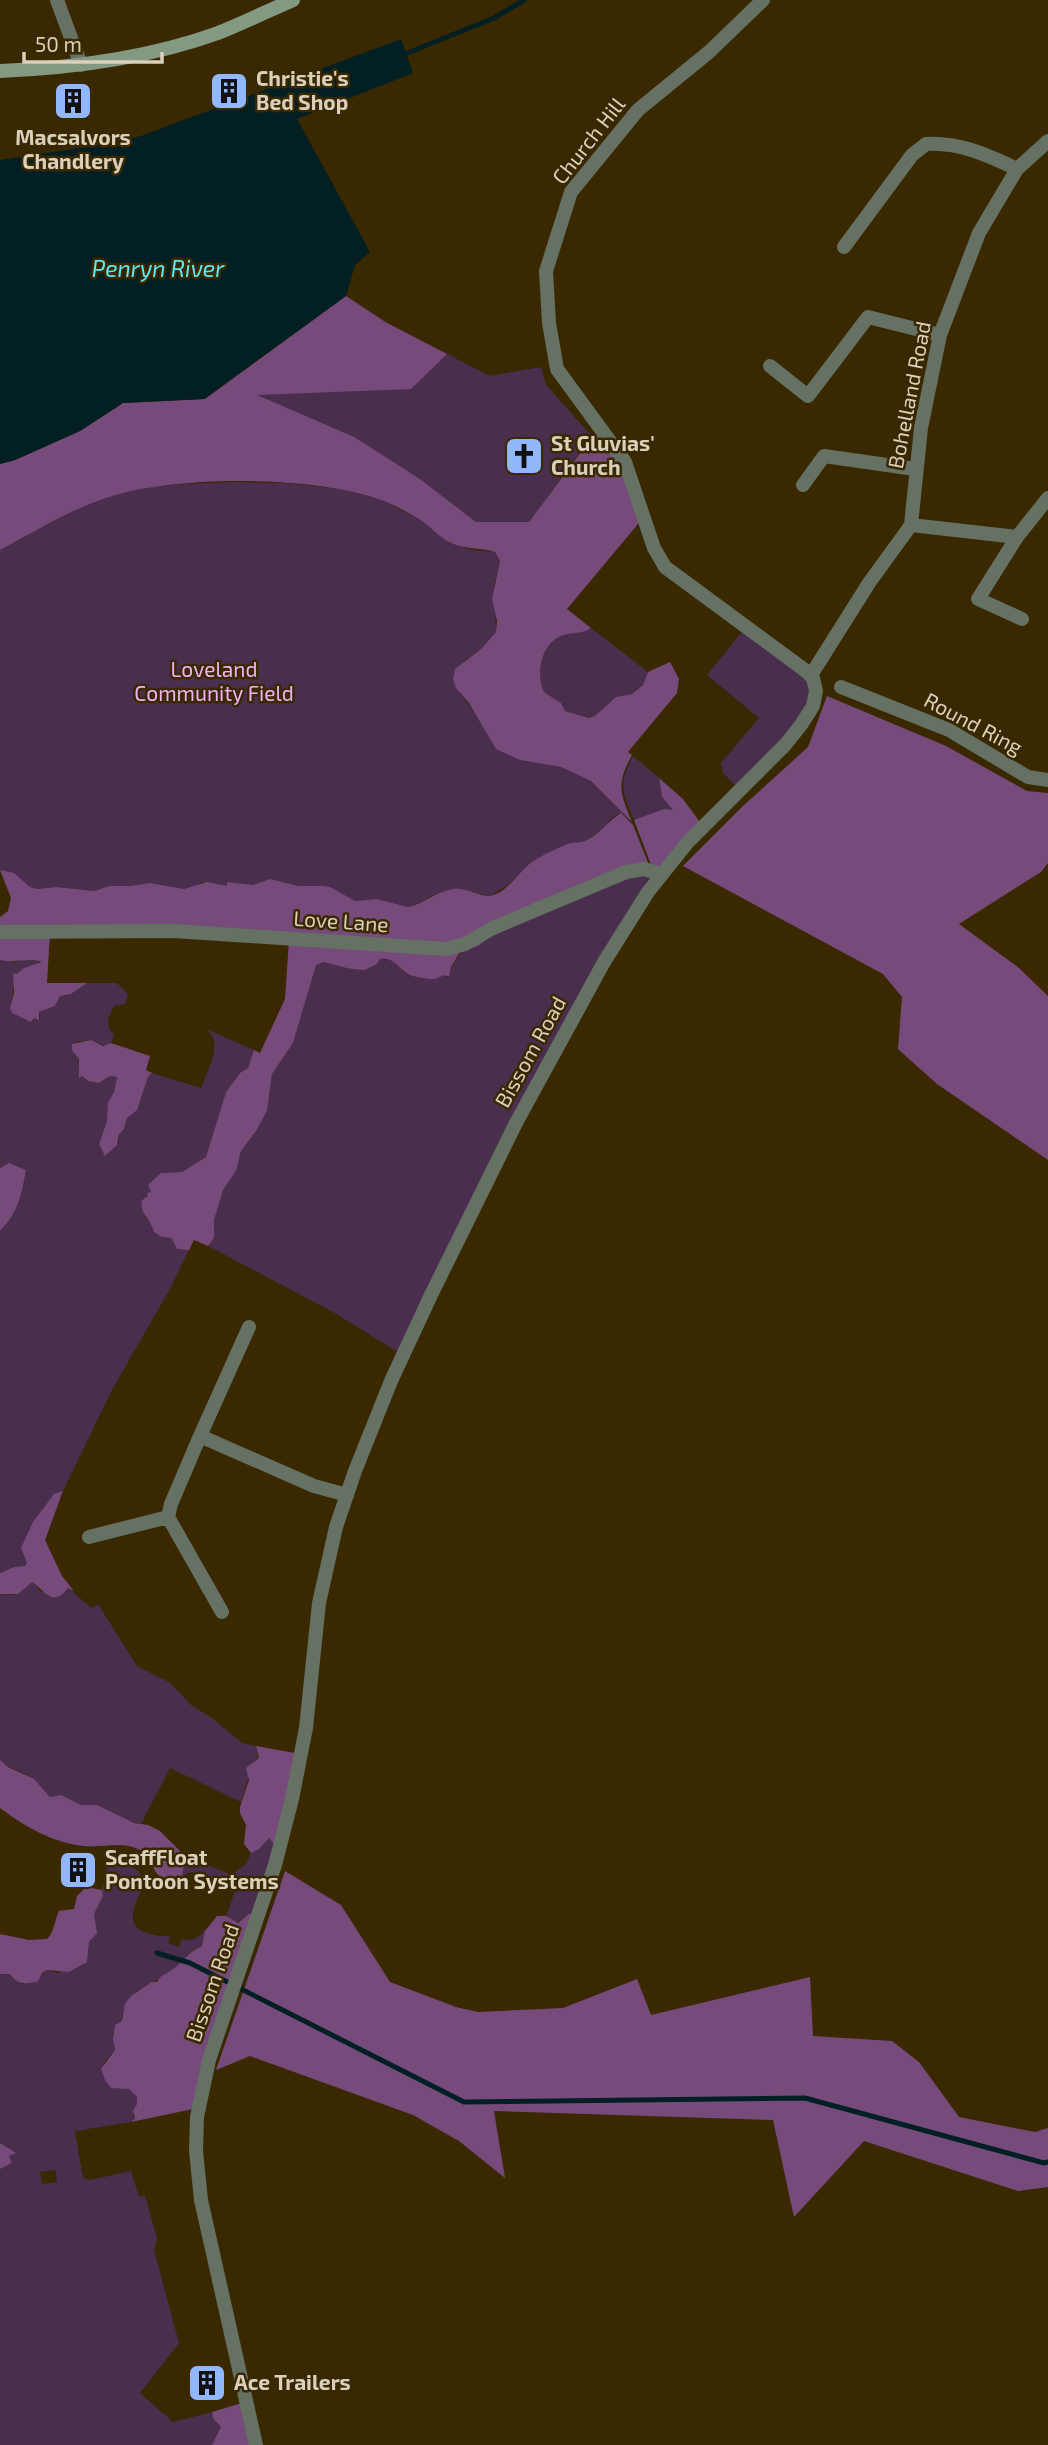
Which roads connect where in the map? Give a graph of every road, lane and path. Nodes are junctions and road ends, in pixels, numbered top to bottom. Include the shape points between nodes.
1 (57, 0) edge
2 (293, 0) edge
3 (763, 0) edge
4 (81, 65) junction
5 (0, 71) edge
6 (1048, 141) edge
7 (1017, 169) junction
8 (844, 247) dead end
9 (940, 335) junction
10 (770, 366) dead end
11 (915, 469) junction
12 (803, 485) dead end
13 (1048, 498) edge
14 (911, 525) junction
15 (1017, 537) junction
16 (1022, 620) dead end
17 (811, 675) junction
18 (841, 687) dead end
19 (1048, 780) edge
20 (661, 874) junction
21 (0, 932) edge
22 (249, 1327) dead end
23 (200, 1436) junction
24 (347, 1495) junction
25 (169, 1517) junction
26 (89, 1537) dead end
27 (222, 1612) dead end
28 (256, 2445) edge

1 - 4 street
2 - 4 main road via 217,33
3 - 17 street, Church Hill via 638,110 571,192 546,271 549,323 558,369 625,462 654,548 665,567
4 - 5 main road
6 - 7 street, Bohelland Road
7 - 8 street via 960,146 926,144 912,155
7 - 9 street, Bohelland Road via 979,233
9 - 10 street via 868,317 808,396
9 - 11 street, Bohelland Road
11 - 12 street via 824,456
11 - 14 street, Bohelland Road
13 - 15 street
14 - 15 street
14 - 17 street
15 - 16 street via 978,599
17 - 20 street, Bissom Road via 816,695 802,725
18 - 19 street, Round Ring via 949,730 1028,777
20 - 21 street, Love Lane via 643,869 626,872 465,944 446,948 174,931
20 - 24 street, Bissom Road via 604,962 493,1166 391,1381
22 - 23 street
23 - 24 street via 314,1486
23 - 25 street via 174,1494
24 - 28 street, Bissom Road via 319,1603 306,1728 292,1799 275,1865 203,2080 197,2117 196,2151 205,2220
25 - 26 street
25 - 27 street

